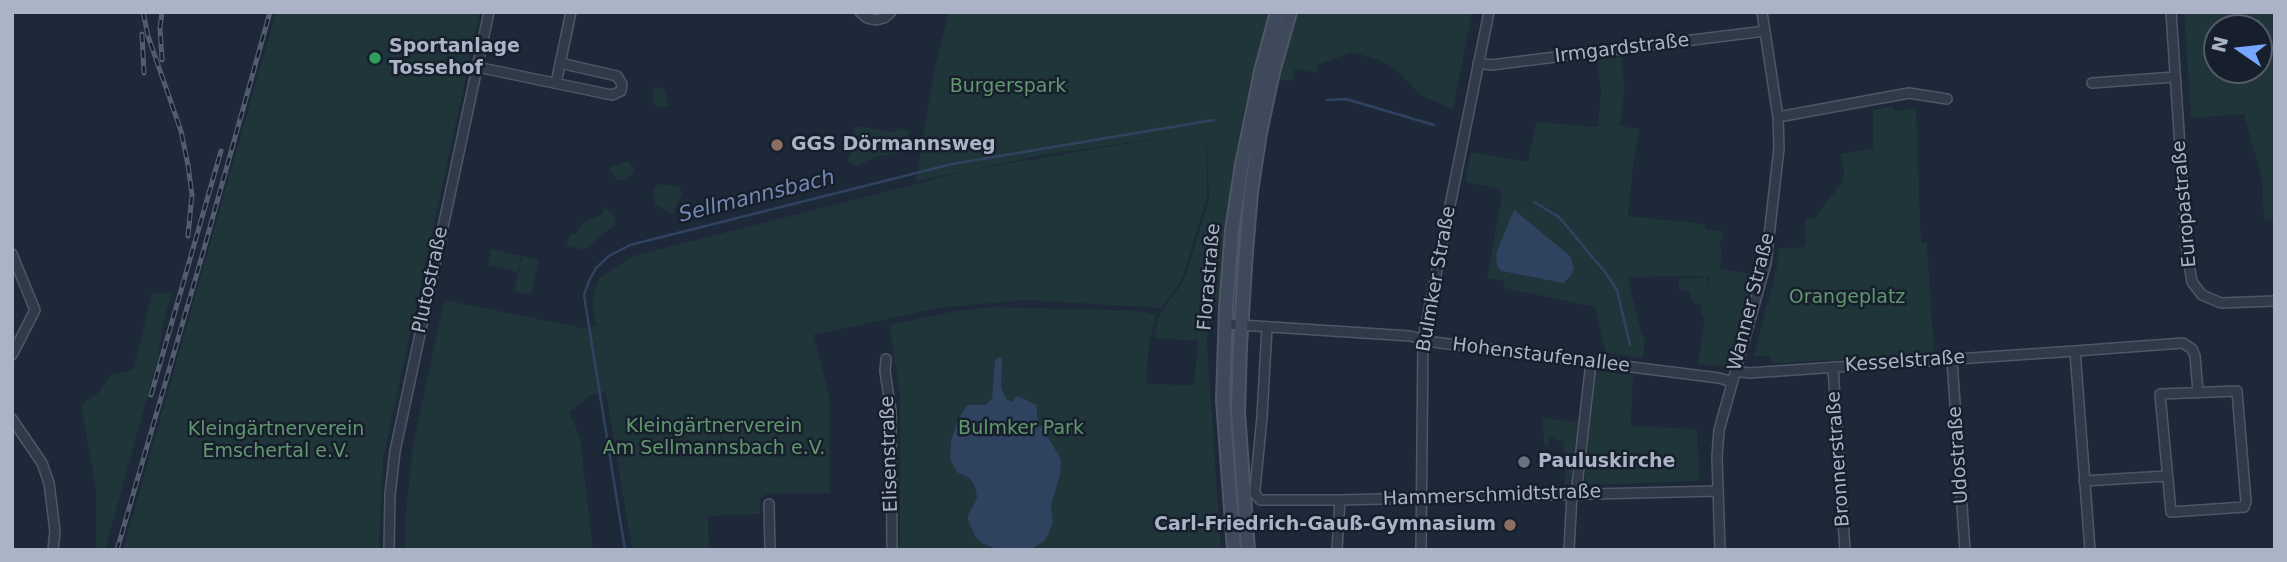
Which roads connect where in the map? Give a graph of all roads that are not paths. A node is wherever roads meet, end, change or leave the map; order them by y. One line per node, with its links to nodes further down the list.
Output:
1 (489, 12): 13 (street, Plutostraße)
2 (571, 12): 11 (street)
3 (860, 12): 4 (street)
4 (891, 12)
5 (1277, 12): 21 (main road, Florastraße)
6 (1290, 12): 22 (main road, Florastraße)
7 (1489, 12): 12 (street, Bulmker Straße)
8 (1762, 12): 10 (street, Wanner Straße)
9 (2171, 12): 14 (street, Europastraße)
10 (1765, 31): 12 (street, Irmgardstraße); 18 (street, Wanner Straße)
11 (560, 63): 15 (street); 15 (street)
12 (1478, 63): 24 (street, Bulmker Straße)
13 (477, 67): 15 (street); 43 (street, Plutostraße)
14 (2175, 76): 16 (street); 20 (street, Europastraße)
15 (556, 83)
16 (2092, 83)
17 (1947, 99): 18 (street)
18 (1778, 117): 31 (street, Wanner Straße)
19 (12, 254): 26 (street)
20 (2275, 301)
21 (1224, 324): 22 (street, Hohenstaufenallee); 46 (main road, Florastraße)
22 (1241, 325): 23 (street, Hohenstaufenallee); 47 (main road, Florastraße)
23 (1266, 327): 24 (street, Hohenstaufenallee); 40 (street, Hammerschmidtstraße)
24 (1423, 339): 29 (street, Hohenstaufenallee); 39 (street, Bulmker Straße)
25 (2075, 351): 28 (street, Kesselstraße); 33 (street, Kesselstraße); 36 (street)
26 (12, 355)
27 (886, 359): 45 (street, Elisenstraße)
28 (1952, 360): 30 (street, Kesselstraße); 53 (street, Udostraße)
29 (1591, 362): 32 (street, Hohenstaufenallee); 38 (street)
30 (1833, 367): 31 (street, Kesselstraße); 52 (street, Bronnerstraße)
31 (1736, 371): 32 (street, Wanner Straße)
32 (1732, 382): 37 (street, Wanner Straße)
33 (2199, 392): 35 (street); 35 (street)
34 (12, 419): 42 (street)
35 (2166, 476): 36 (street)
36 (2084, 481): 54 (street)
37 (1718, 491): 38 (street, Hammerschmidtstraße); 51 (street, Wanner Straße)
38 (1574, 494): 39 (street, Hammerschmidtstraße); 50 (street)
39 (1421, 498): 40 (street, Hammerschmidtstraße); 49 (street, Bulmker Straße)
40 (1340, 500): 48 (street)
41 (769, 504): 44 (street)
42 (54, 550)
43 (389, 550)
44 (770, 550)
45 (892, 550)
46 (1234, 550)
47 (1248, 550)
48 (1337, 550)
49 (1421, 550)
50 (1569, 550)
51 (1720, 550)
52 (1845, 550)
53 (1965, 550)
54 (2090, 550)

